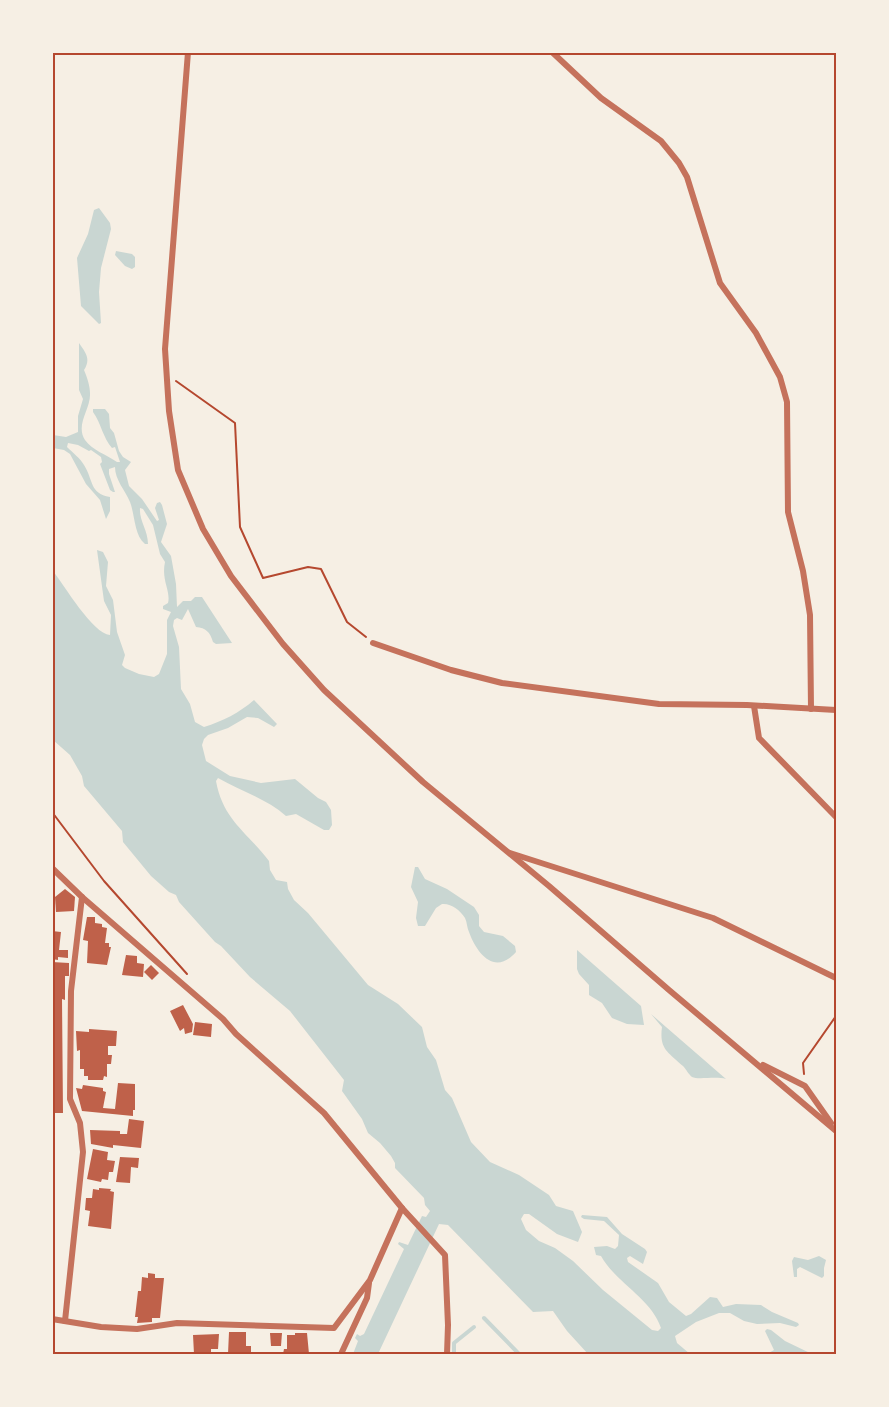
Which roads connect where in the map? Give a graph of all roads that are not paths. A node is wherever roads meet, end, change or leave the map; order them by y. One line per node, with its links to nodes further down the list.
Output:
1 (188, 52): 8 (street)
2 (552, 52): 5 (street)
3 (373, 643): 4 (street)
4 (754, 706): 5 (street); 7 (street)
5 (811, 709): 6 (street)
6 (837, 710)
7 (837, 817)
8 (507, 851): 11 (street); 12 (street)
9 (52, 867): 10 (street)
10 (82, 897): 14 (street); 17 (street)
11 (837, 978)
12 (752, 1059): 13 (street); 13 (street)
13 (836, 1131)
14 (402, 1208): 15 (street); 19 (street)
15 (370, 1280): 17 (street); 18 (street)
16 (52, 1319): 17 (street)
17 (65, 1321)
18 (341, 1354)
19 (447, 1354)

